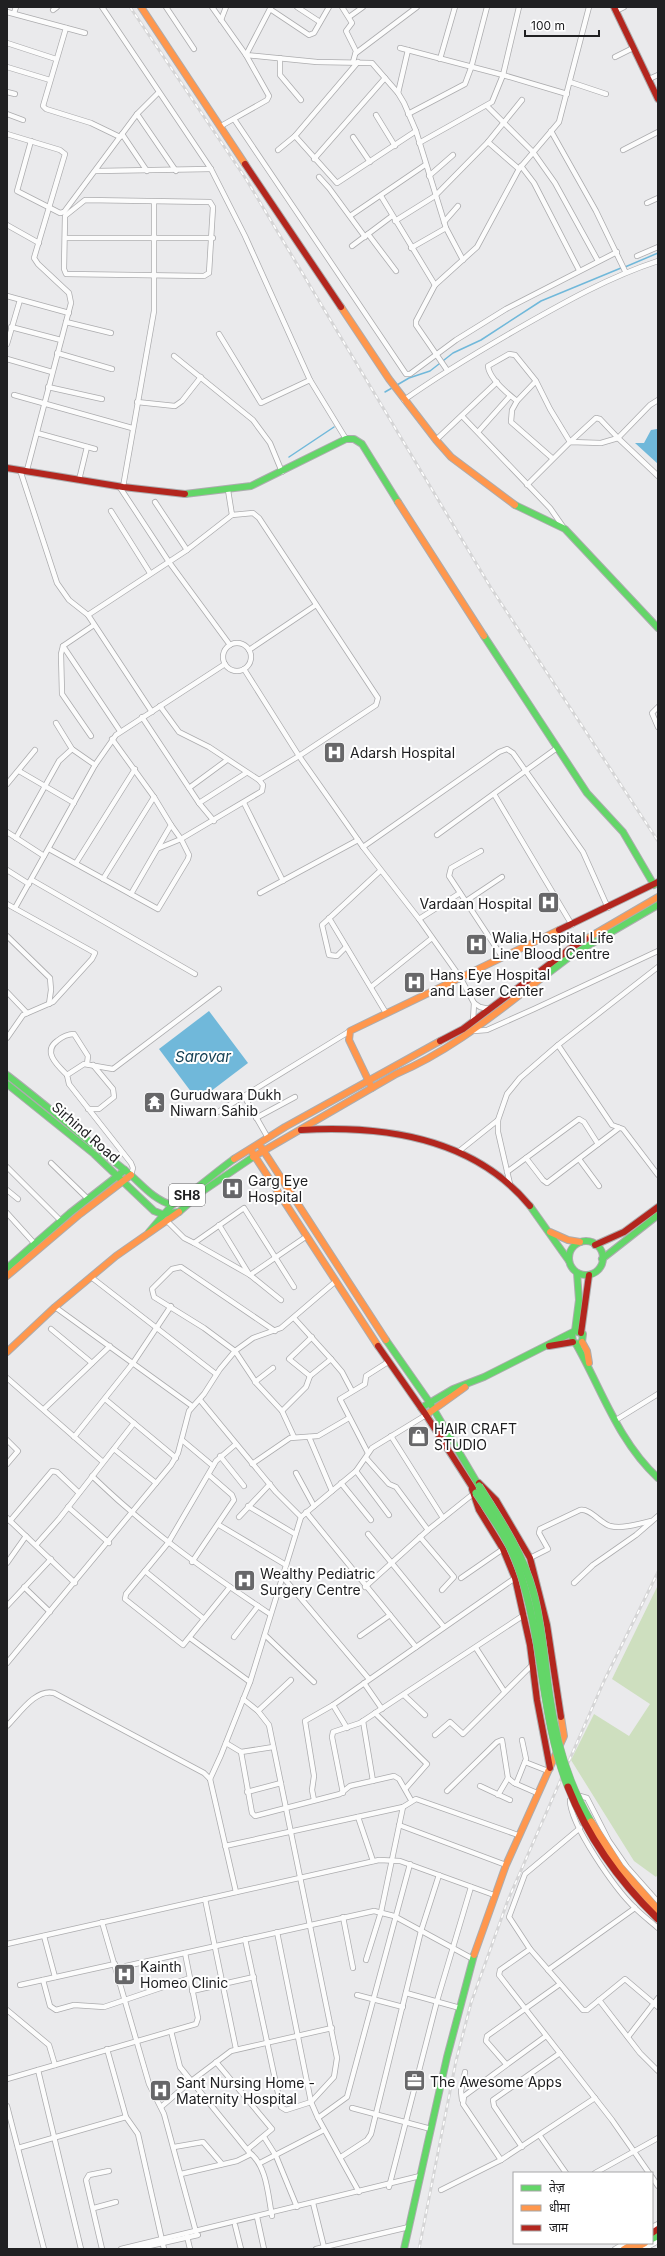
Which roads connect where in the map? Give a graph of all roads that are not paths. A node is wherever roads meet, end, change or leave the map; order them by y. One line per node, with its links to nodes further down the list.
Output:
1 (16, 7): 20 (street)
2 (102, 7): 47 (street)
3 (141, 7): 63 (street)
4 (166, 7): 29 (street)
5 (212, 7): 22 (street)
6 (226, 7): 22 (street)
7 (297, 7): 23 (street)
8 (330, 7): 23 (street)
9 (342, 7): 21 (street)
10 (363, 7): 21 (street)
11 (417, 7): 31 (street)
12 (455, 7): 36 (street)
13 (487, 7): 39 (street)
14 (519, 7): 40 (street)
15 (589, 7): 45 (street)
16 (624, 7): 18 (street)
17 (271, 8): 23 (street); 32 (street)
18 (615, 9): 28 (street)
19 (7, 12): 20 (street)
20 (14, 14): 24 (street)
21 (349, 17): 31 (street)
22 (221, 20): 32 (street)
23 (320, 22)
24 (66, 28): 25 (street); 35 (street)
25 (85, 33)
26 (7, 43): 35 (street)
27 (400, 48): 30 (street)
28 (633, 48): 33 (street); 43 (street)
29 (194, 49)
30 (408, 50): 36 (street); 48 (street)
31 (356, 53): 37 (street)
32 (246, 55): 34 (street); 60 (street)
33 (615, 57)
34 (280, 58): 37 (street); 53 (street)
35 (56, 59): 44 (street)
36 (440, 59): 39 (street)
37 (355, 62): 42 (street); 69 (street)
38 (7, 67): 44 (street)
39 (471, 68): 40 (street); 58 (street)
40 (503, 75): 50 (street); 55 (street)
41 (658, 75): 43 (street)
42 (385, 78): 48 (street); 79 (street)
43 (649, 79): 52 (street)
44 (50, 80): 68 (street)
45 (570, 82): 50 (street); 51 (street)
46 (7, 92): 49 (street)
47 (158, 93): 57 (street); 83 (street)
48 (398, 93): 58 (street)
49 (15, 94)
50 (567, 94): 65 (street)
51 (606, 94)
52 (658, 99)
53 (301, 100)
54 (522, 100): 62 (street)
55 (487, 106): 62 (street); 73 (street)
56 (7, 114): 61 (street)
57 (136, 114): 68 (street); 86 (street)
58 (408, 114): 64 (street)
59 (376, 115): 74 (street)
60 (234, 119): 63 (street); 131 (street)
61 (23, 120)
62 (504, 123): 72 (street); 77 (street)
63 (221, 126): 144 (street)
64 (416, 131): 73 (street); 74 (street)
65 (551, 131): 77 (street); 110 (street)
66 (658, 132): 76 (street)
67 (7, 134): 71 (street)
68 (121, 136): 84 (street); 85 (street)
69 (295, 136): 75 (street); 79 (street)
70 (353, 137): 80 (street)
71 (31, 141): 95 (street); 95 (street)
72 (488, 142): 82 (street); 90 (street)
73 (419, 143): 81 (street)
74 (395, 146): 80 (street)
75 (278, 150)
76 (623, 150)
77 (533, 152): 82 (street); 113 (street)
78 (453, 155): 87 (street)
79 (314, 159): 80 (street)
80 (370, 162)
81 (425, 165): 87 (street); 89 (street)
82 (520, 168): 112 (street); 115 (street)
83 (211, 169): 86 (street); 137 (street)
84 (96, 171): 85 (street); 95 (street)
85 (147, 171): 86 (street)
86 (176, 171)
87 (429, 176): 90 (street)
88 (320, 177): 96 (street)
89 (381, 196): 96 (street); 97 (street)
90 (435, 196): 98 (street); 99 (street)
91 (658, 198): 93 (street)
92 (154, 202): 103 (street); 104 (street); 105 (street)
93 (648, 203)
94 (458, 206): 99 (street)
95 (50, 208): 106 (street)
96 (350, 216): 102 (street)
97 (392, 216): 98 (street); 102 (street)
98 (395, 222): 109 (street)
99 (444, 222): 101 (street)
100 (7, 225): 106 (street)
101 (446, 228): 109 (street); 112 (street)
102 (367, 235): 107 (street); 117 (street)
103 (154, 237): 104 (street); 105 (street); 118 (street)
104 (65, 238): 118 (street)
105 (213, 238): 118 (street)
106 (39, 242): 122 (street)
107 (352, 246)
108 (658, 246): 111 (street)
109 (411, 248): 119 (street)
110 (617, 252): 113 (street); 116 (street)
111 (637, 256)
112 (463, 260): 119 (street)
113 (598, 261): 115 (street)
114 (658, 261): 116 (street)
115 (579, 270): 131 (street)
116 (625, 270): 133 (street)
117 (396, 271)
118 (153, 276): 147 (street)
119 (435, 285): 131 (street)
120 (7, 296): 121 (street)
121 (20, 300): 122 (street); 124 (street)
122 (69, 313): 123 (street)
123 (66, 322): 125 (street); 127 (street)
124 (11, 327): 127 (street); 128 (street)
125 (111, 333)
126 (219, 334): 137 (street)
127 (61, 340): 129 (street)
128 (7, 344)
129 (57, 353): 134 (street); 135 (street)
130 (174, 356): 136 (street)
131 (438, 356): 133 (street)
132 (7, 359): 135 (street)
133 (445, 368): 144 (street)
134 (112, 369)
135 (52, 372): 140 (street)
136 (201, 377): 147 (street); 162 (street)
137 (310, 380): 154 (street)
138 (536, 381): 139 (street); 146 (street); 156 (street)
139 (497, 382): 142 (street); 149 (street)
140 (48, 387): 143 (street); 148 (street)
141 (14, 395): 148 (street)
142 (510, 396): 146 (street); 151 (street)
143 (102, 399)
144 (404, 400): 155 (street)
145 (658, 400): 153 (street)
146 (517, 401): 159 (street)
147 (137, 402): 150 (street)
148 (44, 404): 150 (street); 152 (street)
149 (462, 416): 151 (street); 155 (street)
150 (132, 428): 166 (street)
151 (478, 432): 165 (street)
152 (37, 433): 157 (street); 161 (street)
153 (618, 438): 156 (street); 156 (street); 163 (street)
154 (346, 439): 162 (street); 193 (street)
155 (436, 440): 171 (street)
156 (570, 442): 159 (street)
157 (87, 446): 158 (street); 164 (street)
158 (95, 449)
159 (552, 458): 165 (street)
160 (7, 468): 161 (street)
161 (24, 470): 164 (street); 176 (street)
162 (282, 472): 167 (street)
163 (658, 476)
164 (79, 480): 166 (street)
165 (527, 485): 171 (street)
166 (121, 486): 167 (street); 173 (street)
167 (228, 490): 170 (street)
168 (155, 502): 172 (street)
169 (111, 511): 174 (street)
170 (232, 515): 172 (street); 175 (street)
171 (564, 529): 178 (street)
172 (187, 550): 173 (street)
173 (170, 562): 174 (street); 179 (street)
174 (150, 573): 176 (street)
175 (316, 605): 181 (street); 196 (street)
176 (88, 615): 177 (street)
177 (94, 625): 180 (street); 186 (street)
178 (658, 628)
179 (230, 645): 181 (street); 182 (street)
180 (63, 646): 190 (street); 191 (street)
181 (249, 650): 183 (street)
182 (226, 664): 183 (street); 184 (street)
183 (244, 668): 196 (street)
184 (160, 706): 186 (street); 197 (street)
185 (658, 707): 189 (street)
186 (152, 712): 187 (street)
187 (142, 717): 190 (street); 206 (street)
188 (56, 723): 194 (street)
189 (658, 727)
190 (120, 731): 192 (street)
191 (91, 736)
192 (112, 739): 198 (street); 199 (street)
193 (557, 748): 201 (street); 231 (street)
194 (72, 749): 198 (street); 205 (street)
195 (35, 750): 200 (street)
196 (299, 756): 203 (street); 218 (street)
197 (227, 760): 202 (street); 206 (street)
198 (95, 765): 209 (street)
199 (135, 769): 208 (street); 224 (street)
200 (19, 771): 204 (street); 205 (street)
201 (526, 771): 207 (street); 220 (street); 240 (street)
202 (246, 773): 203 (street); 210 (street)
203 (259, 780): 211 (street)
204 (7, 784)
205 (45, 786): 209 (street); 216 (street)
206 (189, 788): 210 (street)
207 (494, 794): 215 (street); 243 (street)
208 (154, 797): 213 (street); 228 (street)
209 (74, 802): 221 (street)
210 (199, 803): 212 (street)
211 (244, 803): 212 (street); 229 (street)
212 (214, 821): 217 (street)
213 (171, 825): 217 (street); 219 (street)
214 (7, 832): 216 (street)
215 (437, 835)
216 (16, 838): 223 (street)
217 (181, 839): 219 (street); 234 (street)
218 (358, 840): 220 (street); 229 (street)
219 (159, 848): 234 (street)
220 (363, 848): 226 (street)
221 (49, 849): 223 (street); 224 (street)
222 (481, 851): 233 (street)
223 (44, 856): 230 (street)
224 (76, 863): 228 (street)
225 (7, 870): 230 (street)
226 (380, 871): 241 (street); 242 (street)
227 (502, 877): 236 (street)
228 (103, 879): 234 (street)
229 (283, 881): 232 (street)
230 (30, 882): 239 (street); 250 (street)
231 (656, 883): 240 (street)
232 (260, 893)
233 (460, 893): 236 (street); 242 (street)
234 (131, 894)
235 (658, 897): 257 (street)
236 (466, 901): 248 (street)
237 (7, 904): 239 (street)
238 (658, 905): 257 (street)
239 (15, 908): 256 (street)
240 (608, 908): 243 (street)
241 (329, 918): 246 (street); 246 (street)
242 (419, 919): 245 (street)
243 (572, 925): 248 (street)
244 (7, 936): 256 (street)
245 (432, 938): 251 (street); 252 (street)
246 (346, 947): 252 (street)
247 (658, 951): 261 (street)
248 (503, 958): 251 (street)
249 (658, 967): 264 (street)
250 (195, 974)
251 (460, 977): 255 (street); 259 (street)
252 (371, 987): 259 (street)
253 (219, 989): 266 (street)
254 (7, 992): 258 (street)
255 (474, 1003): 257 (street); 260 (street)
256 (48, 1004): 258 (street)
257 (496, 1008): 260 (street); 261 (street)
258 (28, 1013): 263 (street)
259 (386, 1013): 262 (street)
260 (472, 1023): 269 (street)
261 (474, 1031): 271 (street)
262 (350, 1032): 269 (street); 272 (street)
263 (7, 1038)
264 (558, 1045): 277 (street); 278 (street)
265 (88, 1064): 266 (street); 268 (street); 268 (street)
266 (93, 1064): 274 (street)
267 (7, 1075): 291 (street, Sirhind Road / SH8)
268 (67, 1075): 274 (street)
269 (369, 1079): 271 (street); 280 (street)
270 (7, 1084): 294 (street, Sirhind Road / SH8)
271 (372, 1088): 279 (street)
272 (244, 1096): 275 (street); 276 (street)
273 (295, 1097): 276 (street)
274 (88, 1109): 291 (street)
275 (218, 1112)
276 (256, 1118): 280 (street)
277 (498, 1120): 285 (street); 292 (street)
278 (619, 1128): 282 (street); 293 (street)
279 (299, 1130): 284 (street); 285 (street)
280 (268, 1138): 281 (street)
281 (258, 1144): 283 (street); 284 (street)
282 (598, 1144): 287 (street); 288 (street)
283 (249, 1149): 286 (street); 301 (street, SH8)
284 (264, 1150): 286 (street); 356 (street)
285 (458, 1152): 296 (street)
286 (254, 1156): 303 (street, SH8); 312 (street)
287 (526, 1158): 288 (street); 292 (street)
288 (580, 1159): 297 (street)
289 (51, 1164): 300 (street)
290 (7, 1167): 307 (street)
291 (130, 1171): 294 (street); 295 (street); 301 (street, SH8)
292 (507, 1172): 296 (street)
293 (658, 1174)
294 (117, 1176): 295 (street, Sirhind Road / SH8); 300 (street)
295 (123, 1182): 305 (street, SH8); 324 (street)
296 (510, 1184): 310 (street)
297 (599, 1186)
298 (7, 1190): 299 (street)
299 (18, 1199)
300 (88, 1199): 307 (street)
301 (172, 1205): 305 (street)
302 (658, 1207): 316 (street)
303 (179, 1212): 305 (street, SH8); 308 (street)
304 (7, 1213): 314 (street)
305 (162, 1214): 311 (street)
306 (658, 1215): 318 (street)
307 (61, 1221): 314 (street)
308 (167, 1221): 311 (street); 315 (street)
309 (219, 1225): 315 (street); 317 (street); 323 (street)
310 (548, 1231): 313 (street); 319 (street)
311 (149, 1232): 325 (street)
312 (307, 1236): 317 (street); 326 (street)
313 (580, 1242): 316 (street); 319 (street)
314 (34, 1243): 320 (street)
315 (194, 1243): 323 (street)
316 (596, 1245): 318 (street)
317 (275, 1258): 323 (street); 327 (street)
318 (602, 1259): 322 (street)
319 (569, 1262): 321 (street)
320 (7, 1268)
321 (577, 1272): 322 (street); 335 (street)
322 (589, 1274): 335 (street)
323 (250, 1275): 328 (street)
324 (7, 1276)
325 (91, 1277): 330 (street); 332 (street)
326 (336, 1281): 331 (street); 343 (street)
327 (294, 1288)
328 (281, 1300)
329 (171, 1306): 332 (street); 334 (street); 340 (street)
330 (55, 1307): 338 (street); 341 (street)
331 (294, 1318): 334 (street); 336 (street)
332 (156, 1329): 344 (street); 347 (street)
333 (51, 1330): 345 (street)
334 (275, 1331): 340 (street)
335 (576, 1333): 337 (street); 337 (street); 339 (street)
336 (312, 1337): 342 (street); 348 (street)
337 (577, 1343): 339 (street); 362 (street)
338 (110, 1346): 344 (street); 345 (street)
339 (543, 1347): 356 (street)
340 (235, 1351): 347 (street); 350 (street)
341 (7, 1352)
342 (331, 1359): 348 (street); 351 (street)
343 (388, 1362): 351 (street); 357 (street)
344 (133, 1363): 353 (street); 355 (street)
345 (92, 1364): 358 (street)
346 (273, 1368): 350 (street)
347 (216, 1374): 354 (street)
348 (310, 1376): 359 (street)
349 (7, 1378): 358 (street)
350 (255, 1382): 359 (street)
351 (352, 1391): 361 (street)
352 (658, 1394): 362 (street)
353 (105, 1399): 363 (street); 365 (street)
354 (200, 1400): 355 (street); 370 (street)
355 (192, 1406): 369 (street)
356 (432, 1406): 357 (street); 360 (street); 390 (street)
357 (421, 1408): 360 (street)
358 (44, 1409): 365 (street)
359 (282, 1411): 366 (street)
360 (426, 1415): 364 (street); 390 (street)
361 (349, 1418): 367 (street); 372 (street)
362 (616, 1420): 384 (street)
363 (134, 1423): 371 (street); 374 (street)
364 (392, 1436): 372 (street); 402 (street)
365 (74, 1437): 376 (street)
366 (294, 1437): 367 (street); 378 (street)
367 (309, 1437): 391 (street)
368 (7, 1440): 377 (street)
369 (182, 1440): 374 (street); 379 (street)
370 (236, 1444): 373 (street); 378 (street)
371 (114, 1448): 376 (street); 385 (street)
372 (368, 1453): 375 (street)
373 (220, 1456): 379 (street); 389 (street)
374 (176, 1458): 385 (street)
375 (366, 1458): 380 (street); 407 (street)
376 (103, 1462): 383 (street)
377 (7, 1464)
378 (252, 1464): 387 (street)
379 (213, 1466): 382 (street)
380 (356, 1471): 386 (street); 398 (street)
381 (296, 1473): 394 (street)
382 (209, 1475): 406 (street); 413 (street)
383 (92, 1476): 392 (street); 397 (street)
384 (655, 1476): 388 (street)
385 (156, 1483): 397 (street)
386 (341, 1483): 391 (street); 404 (street)
387 (270, 1484): 393 (street); 401 (street)
388 (658, 1484)
389 (244, 1486)
390 (475, 1488): 402 (street); 415 (street); 416 (street); 508 (street, bridge); 512 (street, bridge)
391 (332, 1491): 394 (street)
392 (78, 1493): 395 (street); 403 (street)
393 (248, 1506): 400 (street); 408 (street)
394 (314, 1506): 396 (street)
395 (68, 1508): 412 (street); 414 (street)
396 (306, 1512): 401 (street); 430 (street)
397 (132, 1514): 412 (street); 413 (street)
398 (389, 1515)
399 (658, 1516): 405 (street)
400 (239, 1517)
401 (301, 1517): 408 (street)
402 (443, 1518): 407 (street)
403 (9, 1519): 410 (street)
404 (371, 1520)
405 (651, 1521): 416 (street); 427 (street)
406 (219, 1525): 418 (street); 421 (street)
407 (428, 1530): 411 (street)
408 (295, 1534): 421 (street)
409 (368, 1534): 420 (street)
410 (26, 1536): 414 (street); 419 (street)
411 (420, 1537): 420 (street); 431 (street)
412 (108, 1543): 426 (street)
413 (168, 1543): 418 (street); 422 (street)
414 (36, 1545): 417 (street)
415 (504, 1549): 424 (street); 425 (street)
416 (530, 1558): 470 (street)
417 (51, 1560): 426 (street); 428 (street)
418 (192, 1562): 429 (street)
419 (7, 1563)
420 (391, 1563): 430 (street); 439 (street)
421 (286, 1565): 423 (street)
422 (146, 1571): 438 (street); 443 (street)
423 (282, 1576): 435 (street); 448 (street)
424 (462, 1578)
425 (515, 1578): 437 (street); 439 (street)
426 (75, 1582): 434 (street)
427 (574, 1583)
428 (24, 1587): 432 (street); 434 (street)
429 (230, 1587): 433 (street); 438 (street)
430 (365, 1587): 436 (street)
431 (442, 1590)
432 (7, 1606)
433 (258, 1606): 435 (street); 442 (street)
434 (50, 1612): 446 (street)
435 (270, 1614): 440 (street)
436 (390, 1615): 441 (street); 444 (street)
437 (524, 1615): 445 (street); 447 (street)
438 (204, 1619): 443 (street)
439 (444, 1627): 444 (street)
440 (265, 1635): 450 (street); 451 (street)
441 (360, 1636)
442 (234, 1637)
443 (190, 1638): 450 (street)
444 (416, 1647): 448 (street)
445 (476, 1648): 453 (street); 454 (street)
446 (7, 1663)
447 (533, 1664): 453 (street); 470 (street)
448 (369, 1679): 452 (street)
449 (291, 1680): 458 (street)
450 (250, 1682): 455 (street)
451 (314, 1682)
452 (364, 1683): 456 (street); 457 (street)
453 (504, 1691): 464 (street)
454 (404, 1695): 457 (street); 460 (street)
455 (243, 1700): 458 (street); 466 (street)
456 (333, 1705): 463 (street); 483 (street)
457 (382, 1709): 459 (street)
458 (258, 1711): 467 (street)
459 (376, 1713): 461 (street); 477 (street)
460 (425, 1715)
461 (363, 1721): 463 (street); 473 (street)
462 (7, 1726): 472 (street)
463 (347, 1728): 480 (street)
464 (435, 1735)
465 (522, 1740): 469 (street)
466 (226, 1743): 468 (street); 472 (street)
467 (273, 1747): 468 (street); 474 (street)
468 (241, 1752): 479 (street)
469 (525, 1762): 470 (street); 475 (street)
470 (549, 1769): 481 (street)
471 (508, 1778): 475 (street); 478 (street); 482 (street)
472 (210, 1779): 494 (street)
473 (373, 1782): 477 (street); 480 (street)
474 (281, 1783): 479 (street); 487 (street)
475 (516, 1784): 481 (street)
476 (480, 1786): 482 (street)
477 (406, 1788): 484 (street)
478 (448, 1791)
479 (248, 1792): 487 (street)
480 (343, 1793): 483 (street)
481 (537, 1793): 492 (street)
482 (498, 1795): 485 (street)
483 (314, 1800): 487 (street)
484 (411, 1800): 486 (street); 492 (street)
485 (510, 1800)
486 (403, 1807): 488 (street); 489 (street)
487 (286, 1809): 491 (street)
488 (358, 1817): 491 (street); 497 (street)
489 (399, 1825): 496 (street); 499 (street)
490 (580, 1828): 493 (street); 495 (street); 523 (street)
491 (291, 1831): 494 (street); 501 (street)
492 (518, 1835): 499 (street)
493 (609, 1841): 495 (street); 506 (street)
494 (226, 1846): 503 (street)
495 (594, 1852): 507 (street)
496 (391, 1860): 497 (street); 498 (street); 509 (street)
497 (373, 1861): 501 (street)
498 (410, 1864): 500 (street); 510 (street)
499 (506, 1865): 504 (street)
500 (439, 1874): 502 (street); 516 (street)
501 (300, 1877): 503 (street); 514 (street)
502 (471, 1887): 504 (street); 522 (street)
503 (236, 1892): 505 (street)
504 (494, 1895): 525 (street)
505 (205, 1899): 513 (street); 521 (street)
506 (658, 1902)
507 (635, 1908): 515 (street); 530 (street)
508 (658, 1910)
509 (381, 1912): 510 (street); 511 (street); 526 (street)
510 (394, 1916): 516 (street); 543 (street)
511 (343, 1917): 514 (street); 529 (street)
512 (658, 1919)
513 (102, 1922): 518 (street); 527 (street)
514 (309, 1924): 517 (street); 551 (street)
515 (658, 1928)
516 (421, 1931): 522 (street); 539 (street)
517 (277, 1932): 519 (street); 553 (street)
518 (44, 1936): 520 (street); 531 (street)
519 (245, 1939): 521 (street); 532 (street)
520 (7, 1944)
521 (216, 1946): 524 (street); 535 (street)
522 (452, 1948): 525 (street); 545 (street)
523 (530, 1949): 530 (street); 549 (street)
524 (184, 1953): 528 (street); 533 (street)
525 (473, 1959): 548 (street)
526 (366, 1960)
527 (114, 1964): 531 (street); 542 (street)
528 (126, 1966)
529 (353, 1968)
530 (548, 1970): 536 (street)
531 (55, 1977): 534 (street)
532 (254, 1977): 535 (street); 557 (street)
533 (190, 1978): 538 (street); 542 (street)
534 (43, 1980): 537 (street); 542 (street)
535 (223, 1984): 538 (street); 559 (street)
536 (560, 1984): 544 (street); 549 (street)
537 (20, 1985)
538 (192, 1991): 552 (street)
539 (406, 1993): 545 (street); 547 (street)
540 (357, 1995): 543 (street)
541 (658, 1998): 546 (street)
542 (124, 2000): 556 (street)
543 (373, 2000): 547 (street); 577 (street)
544 (599, 2000): 546 (street); 555 (street)
545 (437, 2001): 548 (street); 578 (street)
546 (656, 2006): 555 (street)
547 (403, 2008): 575 (street)
548 (460, 2008): 579 (street)
549 (526, 2008): 554 (street); 562 (street)
550 (7, 2010): 563 (street)
551 (332, 2028): 553 (street); 571 (street)
552 (171, 2031): 556 (street); 568 (street)
553 (298, 2036): 557 (street); 571 (street)
554 (546, 2036): 560 (street); 562 (street)
555 (628, 2037): 565 (street)
556 (136, 2041): 558 (street); 573 (street)
557 (267, 2043): 559 (street); 571 (street)
558 (107, 2049): 563 (street); 576 (street)
559 (236, 2049): 561 (street)
560 (560, 2053): 569 (street); 586 (street)
561 (216, 2062): 568 (street); 582 (street)
562 (506, 2064): 570 (street)
563 (55, 2065): 564 (street)
564 (38, 2070): 567 (street); 583 (street)
565 (658, 2071)
566 (465, 2072): 570 (street)
567 (7, 2079)
568 (190, 2082): 573 (street); 588 (street)
569 (595, 2098): 581 (street); 589 (street)
570 (462, 2100): 592 (street)
571 (311, 2102): 577 (street)
572 (7, 2106): 587 (street)
573 (161, 2106): 585 (street)
574 (352, 2108): 575 (street)
575 (376, 2114): 578 (street); 591 (street)
576 (126, 2118): 583 (street); 614 (street)
577 (318, 2118): 580 (street)
578 (406, 2122): 579 (street); 601 (street)
579 (431, 2129): 600 (street)
580 (324, 2130): 590 (street); 591 (street)
581 (540, 2136): 586 (street); 596 (street)
582 (264, 2137): 588 (street); 590 (street)
583 (56, 2138): 587 (street); 621 (street)
584 (658, 2138): 589 (street)
585 (174, 2146): 594 (street); 599 (street)
586 (522, 2147): 592 (street)
587 (18, 2148): 620 (street)
588 (249, 2151): 593 (street); 594 (street)
589 (634, 2152): 597 (street); 598 (street)
590 (276, 2156): 593 (street); 606 (street)
591 (341, 2157): 603 (street)
592 (501, 2160): 602 (street)
593 (260, 2163): 608 (street)
594 (222, 2164): 599 (street)
595 (109, 2171): 607 (street)
596 (565, 2172)
597 (597, 2172)
598 (648, 2172)
599 (181, 2174): 612 (street)
600 (419, 2178): 601 (street); 611 (street)
601 (390, 2186): 603 (street); 605 (street)
602 (441, 2190)
603 (359, 2192): 605 (street)
604 (116, 2202): 607 (street)
605 (313, 2205): 606 (street); 608 (street); 618 (street)
606 (297, 2207): 608 (street)
607 (94, 2208): 622 (street)
608 (272, 2215): 609 (street)
609 (257, 2218): 610 (street); 612 (street); 628 (street)
610 (235, 2225): 613 (street); 627 (street)
611 (409, 2227): 618 (street); 630 (street)
612 (196, 2232): 613 (street)
613 (187, 2236): 614 (street); 626 (street)
614 (162, 2241): 623 (street); 624 (street); 625 (street)
615 (630, 2244): 619 (street)
616 (643, 2244): 631 (street)
617 (653, 2244): 632 (street)
618 (324, 2247): 629 (street)
619 (618, 2247)
620 (44, 2249)
621 (81, 2249)
622 (102, 2249)
623 (121, 2249)
624 (136, 2249)
625 (164, 2249)
626 (190, 2249)
627 (241, 2249)
628 (264, 2249)
629 (316, 2249)
630 (404, 2249)
631 (634, 2249)
632 (644, 2249)

